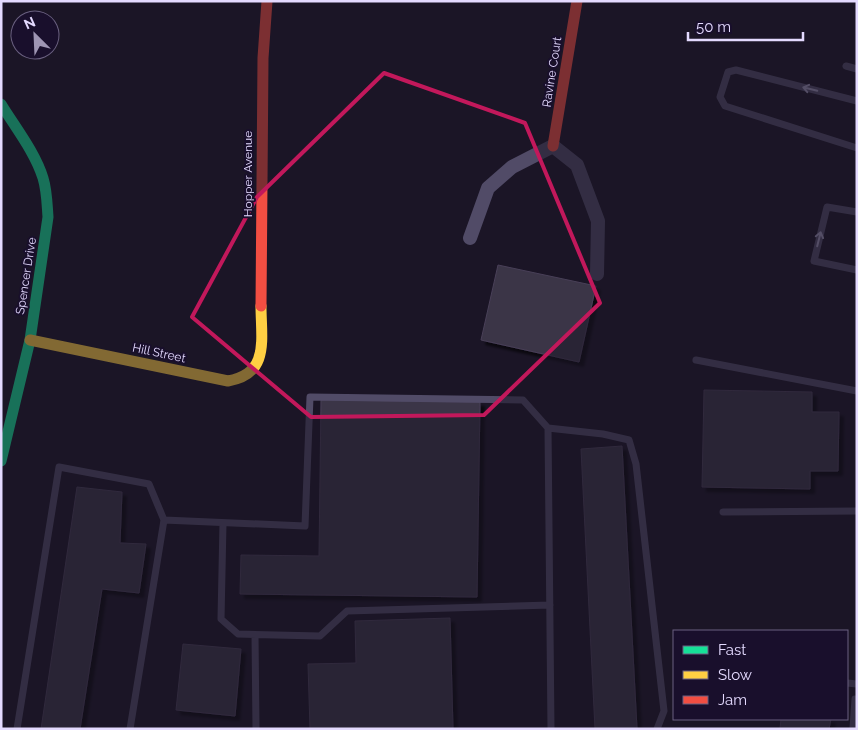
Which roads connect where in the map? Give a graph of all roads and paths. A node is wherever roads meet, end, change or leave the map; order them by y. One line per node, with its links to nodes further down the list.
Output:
1 (266, 1): 14 (street, Hopper Avenue)
2 (577, 1): 7 (street, Ravine Court)
3 (846, 66): 4 (lane)
4 (857, 68)
5 (857, 101): 8 (lane, one-way to 8)
6 (1, 104): 13 (street, Spencer Drive)
7 (554, 146): 10 (street); 12 (street)
8 (857, 148)
9 (857, 212): 11 (lane, one-way to 9)
10 (470, 238)
11 (857, 270)
12 (597, 274)
13 (30, 340): 14 (street, Hill Street); 18 (street, Spencer Drive)
14 (262, 347)
15 (696, 360): 16 (lane)
16 (857, 391)
17 (548, 428): 22 (lane); 23 (lane); 30 (lane)
18 (1, 461)
19 (857, 510): 20 (lane)
20 (723, 512)
21 (164, 520): 22 (lane); 26 (lane); 27 (lane)
22 (223, 522): 24 (lane)
23 (550, 605): 24 (lane); 29 (lane)
24 (255, 635): 28 (lane)
25 (855, 699): 31 (lane)
26 (17, 729)
27 (130, 729)
28 (256, 729)
29 (551, 729)
30 (657, 729)
31 (854, 729)

